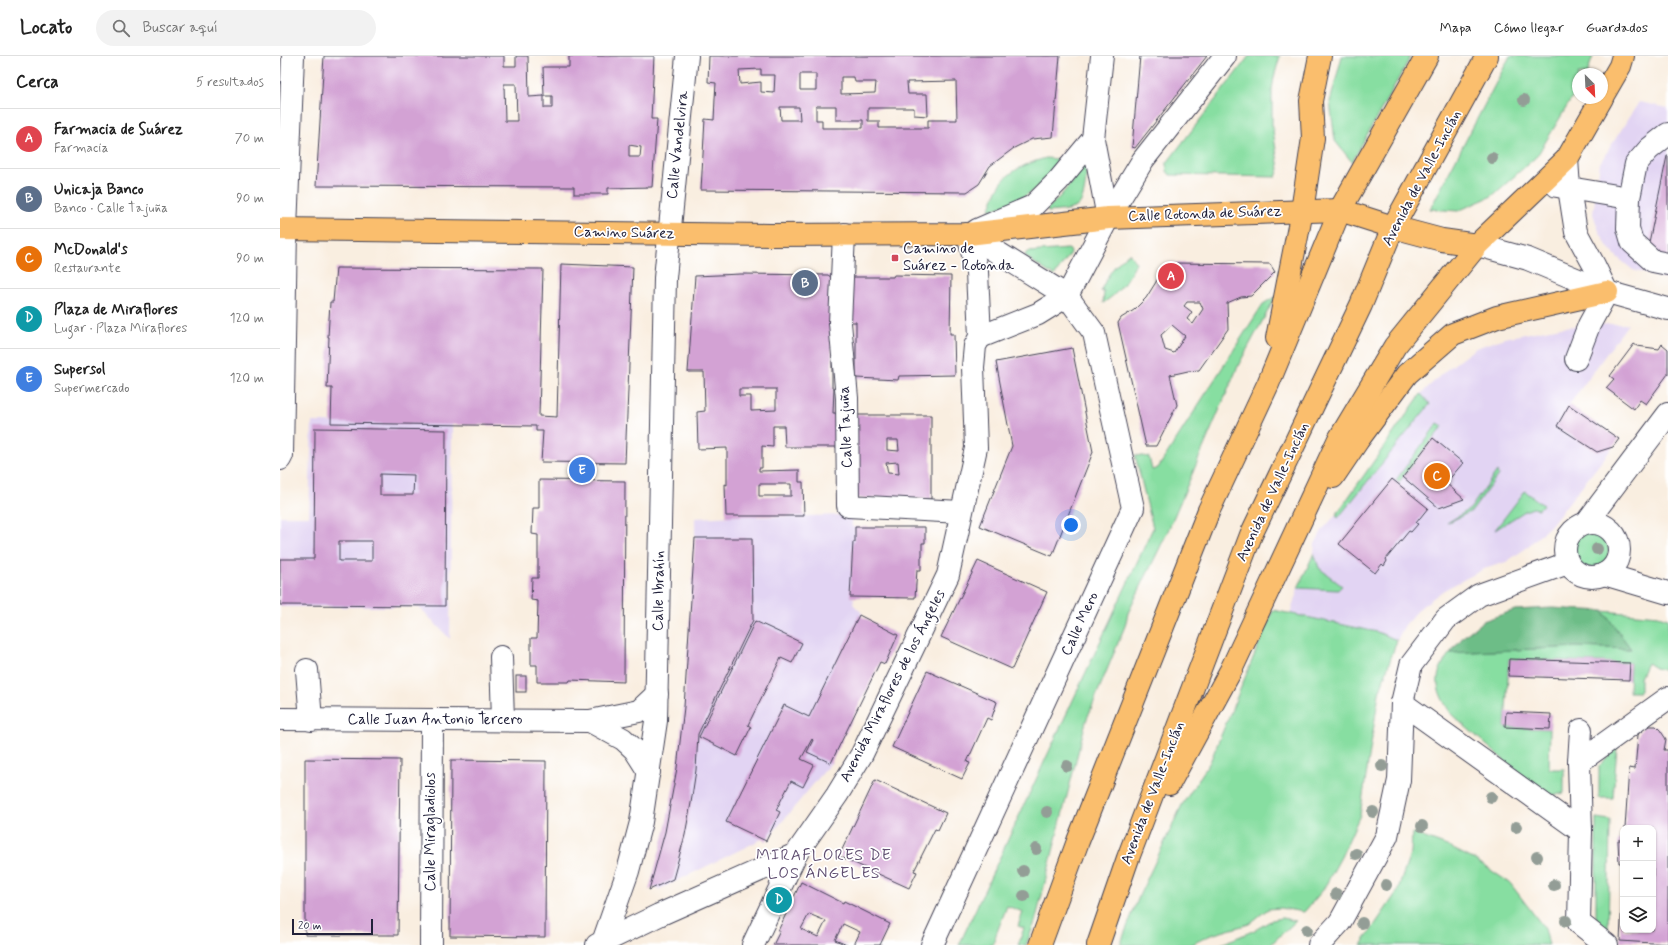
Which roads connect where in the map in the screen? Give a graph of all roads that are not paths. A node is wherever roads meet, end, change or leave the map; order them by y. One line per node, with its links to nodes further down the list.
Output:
1 (293, 56): 21 (street)
2 (687, 56): 22 (street, Calle Vandelvira)
3 (1102, 56): 12 (street)
4 (1225, 56): 19 (street)
5 (1320, 56): 18 (main road)
6 (1427, 56): 17 (main road)
7 (1487, 56): 20 (main road, Avenida de Valle-Inclán)
8 (1623, 56): 9 (main road)
9 (1608, 87)
10 (1599, 104): 13 (main road)
11 (1668, 134): 16 (street)
12 (1093, 139): 19 (street); 24 (street)
13 (1567, 159): 14 (main road); 15 (street)
14 (1541, 184): 15 (street); 25 (main road)
15 (1569, 188): 16 (street); 27 (street)
16 (1629, 198): 26 (street)
17 (1340, 210): 18 (main road, Calle Rotonda de Suárez); 20 (main road, Calle Rotonda de Suárez); 32 (main road)
18 (1302, 211): 19 (main road, Calle Rotonda de Suárez); 32 (main road)
19 (1108, 218): 24 (main road, Calle Rotonda de Suárez); 28 (street, Calle Rotonda de Suárez)
20 (1392, 227): 25 (main road, Calle Rotonda de Suárez); 56 (main road, Avenida de Valle-Inclán)
21 (283, 229): 22 (main road, Camino Suárez); 34 (street)
22 (669, 234): 23 (main road, Camino Suárez); 43 (street, Calle Ibrahín)
23 (844, 234): 24 (main road, Camino Suárez); 35 (street, Calle Tajuña)
24 (968, 234): 28 (street); 30 (street)
25 (1477, 245): 27 (street); 37 (main road)
26 (1668, 264)
27 (1607, 292): 29 (street); 31 (street); 37 (main road)
28 (1067, 296): 30 (street); 60 (street, Calle Mero)
29 (1668, 309)
30 (980, 337): 35 (street, Avenida Miraflores de los Ángeles)
31 (1576, 359)
32 (1268, 384): 61 (main road)
33 (1668, 414): 36 (street)
34 (280, 459)
35 (961, 512): 55 (street, Avenida Miraflores de los Ángeles)
36 (1586, 523): 38 (street); 39 (street)
37 (1289, 543): 56 (main road)
38 (1568, 563): 39 (street); 45 (street)
39 (1604, 574): 40 (street)
40 (1668, 593)
41 (501, 657): 49 (street)
42 (307, 670): 47 (street)
43 (657, 694): 50 (street, Calle Juan Antonio Tercero); 53 (street, Calle Ibrahín)
44 (1668, 698): 52 (street)
45 (1402, 703): 54 (street); 63 (street)
46 (280, 719): 47 (street, Calle Juan Antonio Tercero)
47 (311, 720): 48 (street, Calle Juan Antonio Tercero)
48 (432, 720): 49 (street, Calle Juan Antonio Tercero); 58 (street, Calle Miragladiolos)
49 (502, 720): 50 (street, Calle Juan Antonio Tercero)
50 (590, 721): 53 (street, Calle Juan Antonio Tercero)
51 (1581, 730): 52 (street)
52 (1579, 762): 54 (street)
53 (649, 772): 57 (street, Calle Ibrahín)
54 (1581, 831): 64 (street)
55 (796, 854): 57 (street); 59 (street, Avenida Miraflores de los Ángeles)
56 (1128, 858): 62 (main road, Avenida de Valle-Inclán)
57 (600, 943)
58 (430, 945)
59 (754, 945)
60 (932, 945)
61 (1040, 945)
62 (1098, 945)
63 (1319, 945)
64 (1607, 945)

